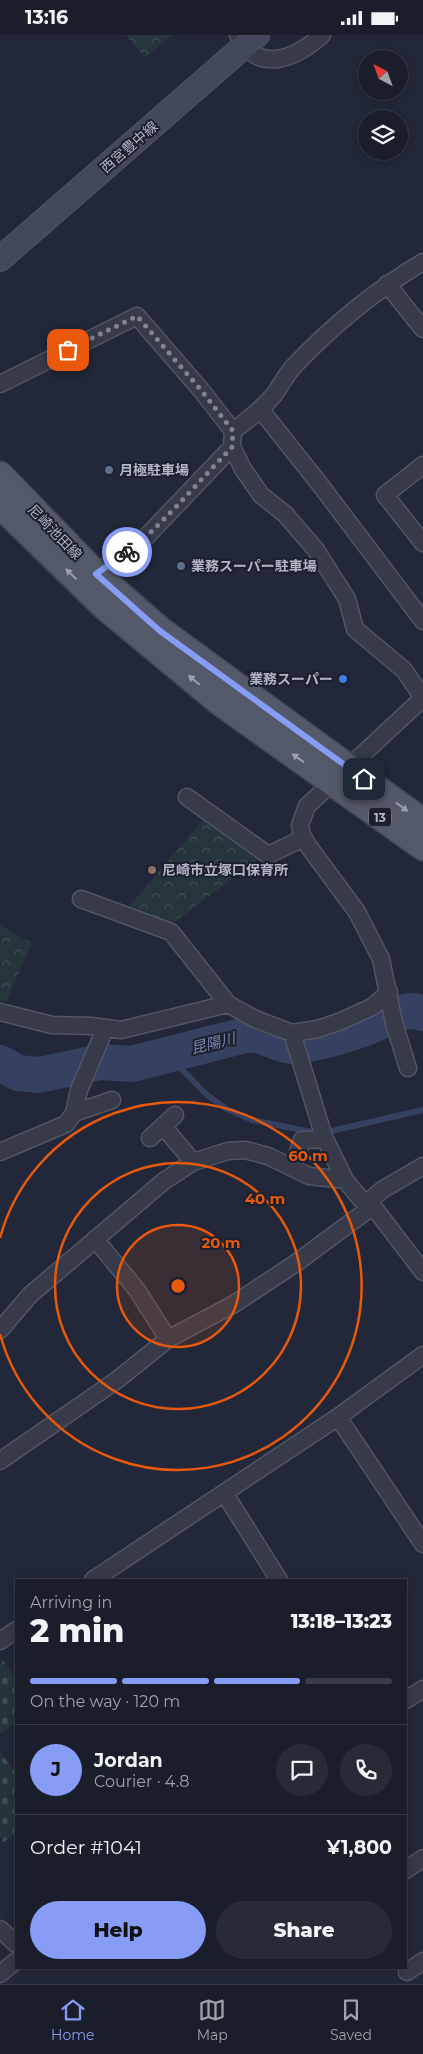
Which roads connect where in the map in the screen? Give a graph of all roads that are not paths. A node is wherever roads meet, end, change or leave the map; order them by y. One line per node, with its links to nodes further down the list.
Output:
1 (322, 35): 2 (street)
2 (246, 39): 3 (main road, 西宮豊中線)
3 (0, 259)
4 (423, 262): 5 (street)
5 (387, 284): 6 (street); 8 (street)
6 (423, 329)
7 (0, 383): 9 (street)
8 (260, 409): 9 (street); 15 (street)
9 (232, 439): 14 (street); 16 (street)
10 (423, 465): 13 (street)
11 (0, 475): 14 (main road, 尼崎池田線 / 13)
12 (0, 505): 17 (main road, 尼崎池田線 / 13, one-way to 12)
13 (423, 543)
14 (96, 574): 17 (main road, 尼崎池田線 / 13)
15 (423, 621)
16 (423, 698): 17 (street)
17 (340, 775): 19 (main road, 尼崎池田線 / 13, one-way to 19); 20 (street); 21 (main road, 尼崎池田線 / 13)
18 (187, 797): 20 (street)
19 (423, 821)
20 (304, 838): 23 (street)
21 (423, 847)
22 (81, 899): 24 (street)
23 (390, 999): 27 (street); 28 (street)
24 (228, 1003): 26 (street); 27 (street)
25 (0, 1012): 26 (street)
26 (105, 1029): 30 (street)
27 (294, 1042): 31 (street)
28 (408, 1068)
29 (112, 1100): 30 (street)
30 (74, 1113): 33 (street)
31 (324, 1135): 36 (street); 37 (street)
32 (150, 1138): 34 (street)
33 (0, 1152)
34 (193, 1162): 36 (street); 39 (street)
35 (423, 1166): 38 (street)
36 (293, 1167): 37 (street)
37 (345, 1180): 38 (street)
38 (367, 1207): 40 (street); 42 (street)
39 (95, 1239): 41 (street); 42 (street)
40 (423, 1272)
41 (0, 1330)
42 (168, 1339): 45 (street)
43 (423, 1355): 44 (street)
44 (338, 1417): 46 (street); 47 (street)
45 (0, 1461)
46 (225, 1495): 48 (street); 49 (street)
47 (423, 1544)
48 (95, 1579)
49 (278, 1579)
50 (15, 1631): 51 (street)
51 (0, 1641)
52 (423, 1689): 53 (street)
53 (407, 1699)
54 (423, 1858): 55 (street)
55 (407, 1869)
56 (0, 1929): 57 (street)
57 (15, 1943)
58 (423, 1961): 61 (street)
59 (15, 1962): 60 (street)
60 (0, 1974)
61 (406, 1974)

